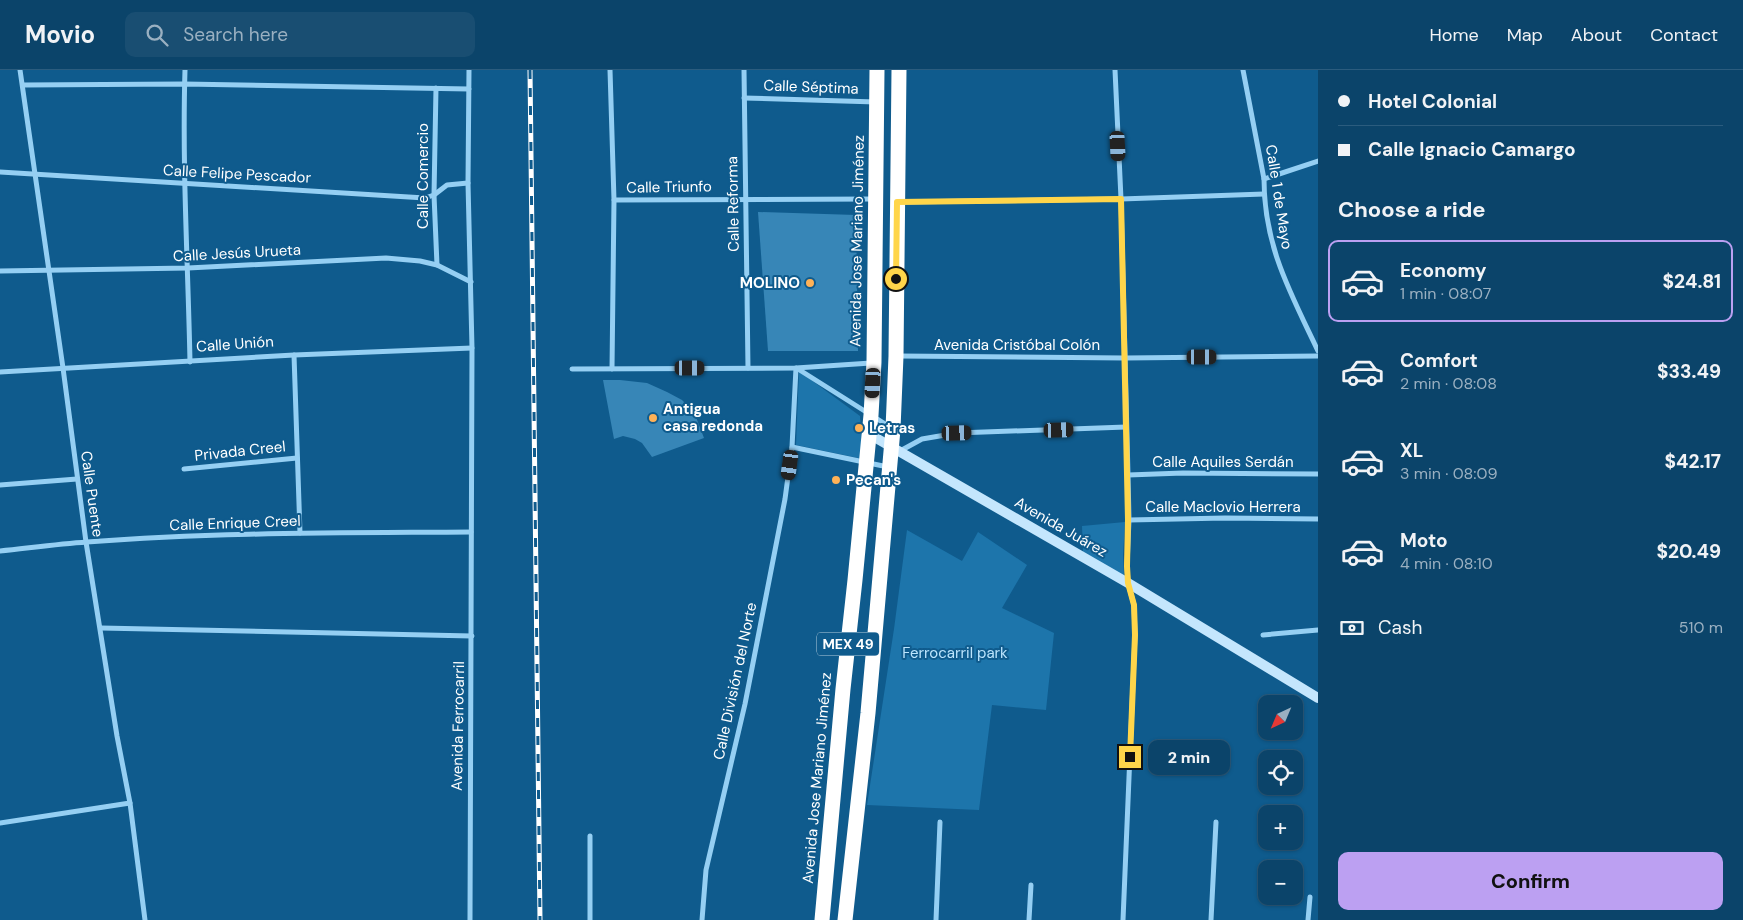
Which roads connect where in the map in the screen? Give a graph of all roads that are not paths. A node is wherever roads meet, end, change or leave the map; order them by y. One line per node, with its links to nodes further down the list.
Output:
1 (20, 70): 11 (street, Calle Puente)
2 (185, 70): 10 (street)
3 (469, 70): 13 (street)
4 (610, 70): 27 (street)
5 (744, 70): 14 (street, Calle Reforma)
6 (877, 70): 15 (highway, Avenida Jose Mariano Jiménez / MEX 49)
7 (899, 70): 28 (highway, MEX 49)
8 (1115, 70): 26 (street)
9 (1243, 70): 19 (street, Calle 1 de Mayo)
10 (184, 84): 11 (street); 12 (street); 20 (street)
11 (22, 85): 18 (street, Calle Puente)
12 (436, 88): 13 (street); 23 (street, Calle Comercio)
13 (469, 89): 21 (street, Avenida Ferrocarril)
14 (744, 98): 15 (street, Calle Séptima); 24 (street, Calle Reforma)
15 (876, 102): 25 (highway, Avenida Jose Mariano Jiménez / MEX 49)
16 (1318, 161): 19 (street)
17 (0, 172): 18 (street, Calle Felipe Pescador)
18 (35, 175): 20 (street, Calle Felipe Pescador); 31 (street, Calle Puente)
19 (1264, 179): 22 (street, Calle 1 de Mayo)
20 (184, 183): 23 (street, Calle Felipe Pescador); 30 (street)
21 (468, 183): 23 (street, Calle Felipe Pescador); 33 (street, Avenida Ferrocarril)
22 (1264, 194): 26 (street); 35 (street, Calle 1 de Mayo)
23 (434, 195): 29 (street, Calle Comercio)
24 (746, 198): 25 (street, Calle Triunfo); 27 (street, Calle Triunfo); 43 (street, Calle Reforma)
25 (874, 199): 41 (highway, Avenida Jose Mariano Jiménez / MEX 49)
26 (1121, 199): 28 (street); 39 (street)
27 (614, 200): 46 (street)
28 (897, 202): 37 (highway, MEX 49)
29 (437, 265): 30 (street, Calle Jesús Urueta); 33 (street, Calle Jesús Urueta)
30 (188, 268): 31 (street, Calle Jesús Urueta); 40 (street)
31 (48, 270): 32 (street, Calle Jesús Urueta); 42 (street, Calle Puente)
32 (0, 271)
33 (471, 282): 34 (street, Avenida Ferrocarril)
34 (472, 348): 36 (street, Calle Unión); 64 (street, Avenida Ferrocarril)
35 (1318, 351)
36 (294, 355): 40 (street, Calle Unión); 54 (street, Privada Creel)
37 (896, 356): 39 (street, Avenida Cristóbal Colón); 50 (highway, MEX 49)
38 (1318, 356): 39 (street, Avenida Cristóbal Colón)
39 (1124, 358): 49 (street)
40 (190, 362): 42 (street, Calle Unión)
41 (874, 362): 44 (street); 48 (highway, Avenida Jose Mariano Jiménez / MEX 49)
42 (63, 368): 47 (street, Calle Unión); 60 (street, Calle Puente)
43 (748, 368): 44 (street); 46 (street)
44 (797, 368): 48 (street); 52 (street)
45 (572, 369): 46 (street)
46 (612, 369)
47 (0, 372)
48 (871, 414): 50 (street); 51 (highway, Avenida Jose Mariano Jiménez / MEX 49)
49 (1126, 427): 53 (street); 59 (street)
50 (893, 429): 53 (highway, MEX 49)
51 (869, 434): 53 (main road); 55 (highway, Avenida Jose Mariano Jiménez / MEX 49)
52 (792, 448): 55 (street); 84 (street, Calle División del Norte)
53 (895, 448): 56 (highway, MEX 49); 68 (main road, Avenida Juárez)
54 (297, 458): 57 (street, Privada Creel); 65 (street, Privada Creel)
55 (867, 464): 56 (street); 85 (highway, Avenida Jose Mariano Jiménez / MEX 49)
56 (889, 467): 86 (highway, MEX 49)
57 (184, 469)
58 (1318, 474): 59 (street, Calle Aquiles Serdán)
59 (1128, 475): 63 (street)
60 (77, 479): 61 (street); 66 (street, Calle Puente)
61 (0, 485)
62 (1318, 519): 63 (street, Calle Maclovio Herrera)
63 (1128, 520): 68 (street)
64 (471, 532): 65 (street, Calle Enrique Creel); 72 (street, Avenida Ferrocarril)
65 (300, 533): 66 (street, Calle Enrique Creel)
66 (86, 542): 67 (street, Calle Enrique Creel); 69 (street, Calle Puente)
67 (0, 551)
68 (1128, 583): 73 (main road, Avenida Juárez); 89 (street)
69 (101, 628): 72 (street); 74 (street, Calle Puente)
70 (1318, 630): 71 (street)
71 (1263, 635)
72 (472, 636): 82 (street, Avenida Ferrocarril)
73 (1318, 698)
74 (130, 803): 77 (street); 81 (street, Calle Puente)
75 (940, 822): 87 (street)
76 (1216, 822): 90 (street)
77 (0, 823)
78 (590, 836): 83 (street)
79 (1031, 885): 88 (street)
80 (1310, 896): 91 (street)
81 (145, 920)
82 (470, 920)
83 (590, 920)
84 (702, 920)
85 (822, 920)
86 (845, 920)
87 (936, 920)
88 (1030, 920)
89 (1123, 920)
90 (1210, 920)
91 (1308, 920)

